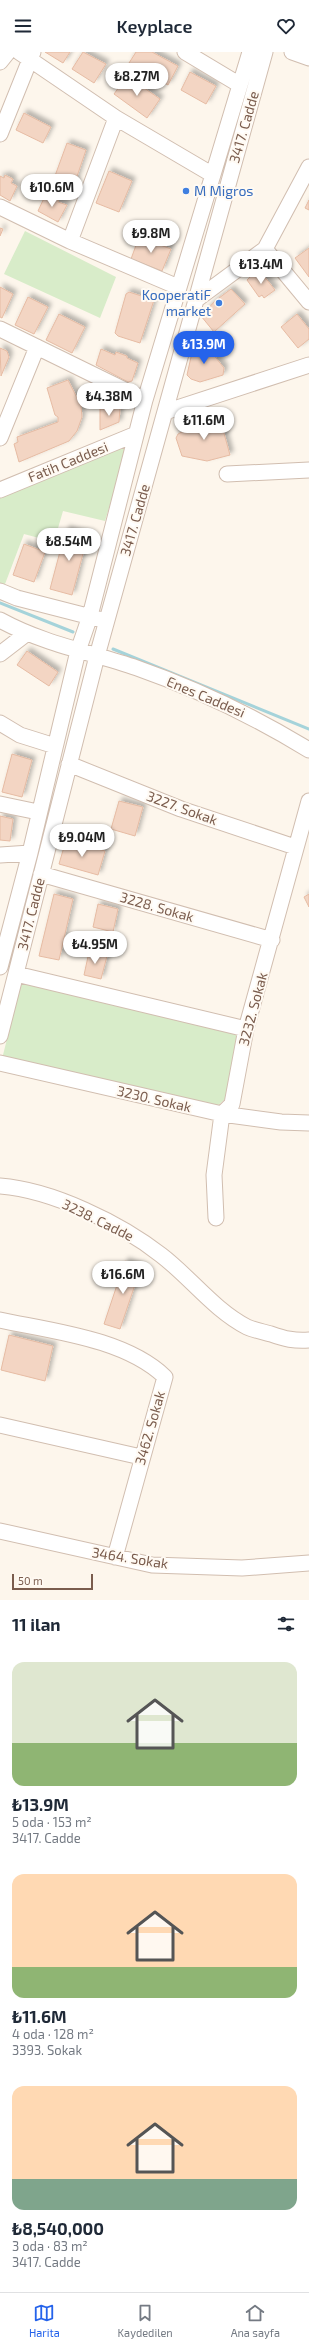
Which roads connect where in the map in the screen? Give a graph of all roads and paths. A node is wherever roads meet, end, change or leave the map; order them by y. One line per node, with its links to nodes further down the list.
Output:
1 (8, 52): 8 (street)
2 (184, 52): 9 (street)
3 (250, 52): 9 (street, 3417. Cadde)
4 (265, 52): 18 (street, 3417. Cadde)
5 (292, 52): 7 (street)
6 (28, 55): 10 (street); 11 (street)
7 (309, 58)
8 (0, 62)
9 (240, 85): 13 (street, 3417. Cadde)
10 (116, 118): 13 (street); 15 (street)
11 (0, 134)
12 (309, 167): 16 (street)
13 (213, 175): 17 (street, 3417. Cadde)
14 (0, 207): 15 (street)
15 (70, 241): 17 (street)
16 (265, 249): 18 (street); 19 (street)
17 (178, 287): 23 (street, 3417. Cadde)
18 (196, 300): 24 (street, 3417. Cadde)
19 (309, 301)
20 (0, 329): 21 (street)
21 (36, 347): 23 (street); 26 (street)
22 (309, 365): 24 (street)
23 (144, 400): 25 (street, 3417. Cadde)
24 (165, 412): 33 (street, 3417. Cadde)
25 (136, 434): 29 (street, Fatih Caddesi); 31 (street, 3417. Cadde)
26 (0, 438)
27 (309, 470): 28 (street)
28 (227, 474)
29 (0, 490)
30 (0, 591): 31 (street)
31 (90, 616): 33 (street); 35 (street, 3417. Cadde)
32 (0, 620): 34 (street)
33 (107, 620): 37 (street, 3417. Cadde)
34 (26, 634): 35 (street); 36 (street)
35 (78, 651): 37 (street, Enes Caddesi); 39 (street, 3417. Cadde)
36 (0, 654)
37 (97, 656): 40 (street, Enes Caddesi); 41 (street, 3417. Cadde)
38 (0, 723): 39 (street)
39 (55, 746): 44 (street, 3417. Cadde)
40 (309, 750)
41 (69, 764): 45 (street, 3227. Sokak); 48 (street, 3417. Cadde)
42 (309, 801): 45 (street, 3232. Sokak)
43 (0, 804): 44 (street)
44 (38, 812): 46 (street, 3417. Cadde)
45 (295, 848): 49 (street, 3232. Sokak)
46 (30, 852): 47 (street); 50 (street, 3417. Cadde)
47 (0, 855)
48 (41, 874): 49 (street, 3228. Sokak); 52 (street, 3417. Cadde)
49 (272, 940): 53 (street, 3232. Sokak)
50 (3, 947): 51 (street, 3417. Cadde)
51 (0, 967)
52 (16, 974): 53 (street); 54 (street, 3417. Cadde)
53 (246, 1029): 56 (street, 3232. Sokak)
54 (0, 1036)
55 (0, 1064): 56 (street, 3230. Sokak)
56 (222, 1114): 57 (street, 3230. Sokak); 59 (street, 3232. Sokak)
57 (309, 1123)
58 (0, 1186): 61 (street, 3238. Cadde)
59 (216, 1218)
60 (0, 1320): 63 (street, 3462. Sokak)
61 (309, 1340)
62 (0, 1425): 63 (street)
63 (141, 1457): 65 (street, 3462. Sokak)
64 (0, 1532): 65 (street, 3464. Sokak)
65 (115, 1557): 66 (street, 3464. Sokak)
66 (309, 1563)

